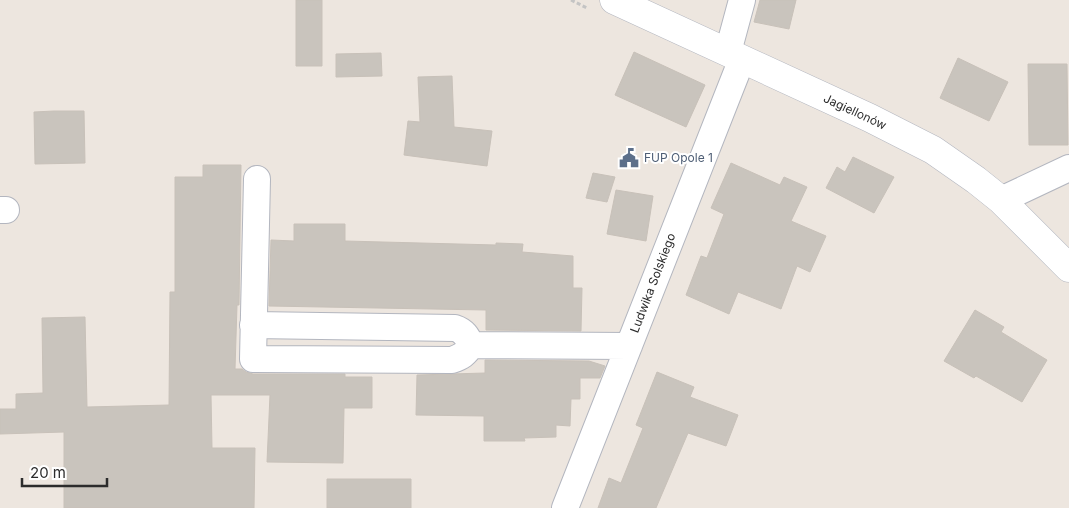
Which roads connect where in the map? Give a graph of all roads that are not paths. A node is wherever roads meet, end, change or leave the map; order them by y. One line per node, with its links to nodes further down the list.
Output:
1 (742, 0): 3 (street, Ludwika Solskiego)
2 (603, 6): 3 (street, Jagiellonów)
3 (735, 55): 6 (street, Jagiellonów); 10 (street, Ludwika Solskiego)
4 (1069, 168): 6 (street)
5 (257, 179): 8 (street)
6 (1001, 200): 7 (street, Jagiellonów)
7 (1069, 268)
8 (254, 325): 9 (street); 9 (street)
9 (471, 345): 10 (street)
10 (629, 346): 11 (street, Ludwika Solskiego)
11 (565, 508)

